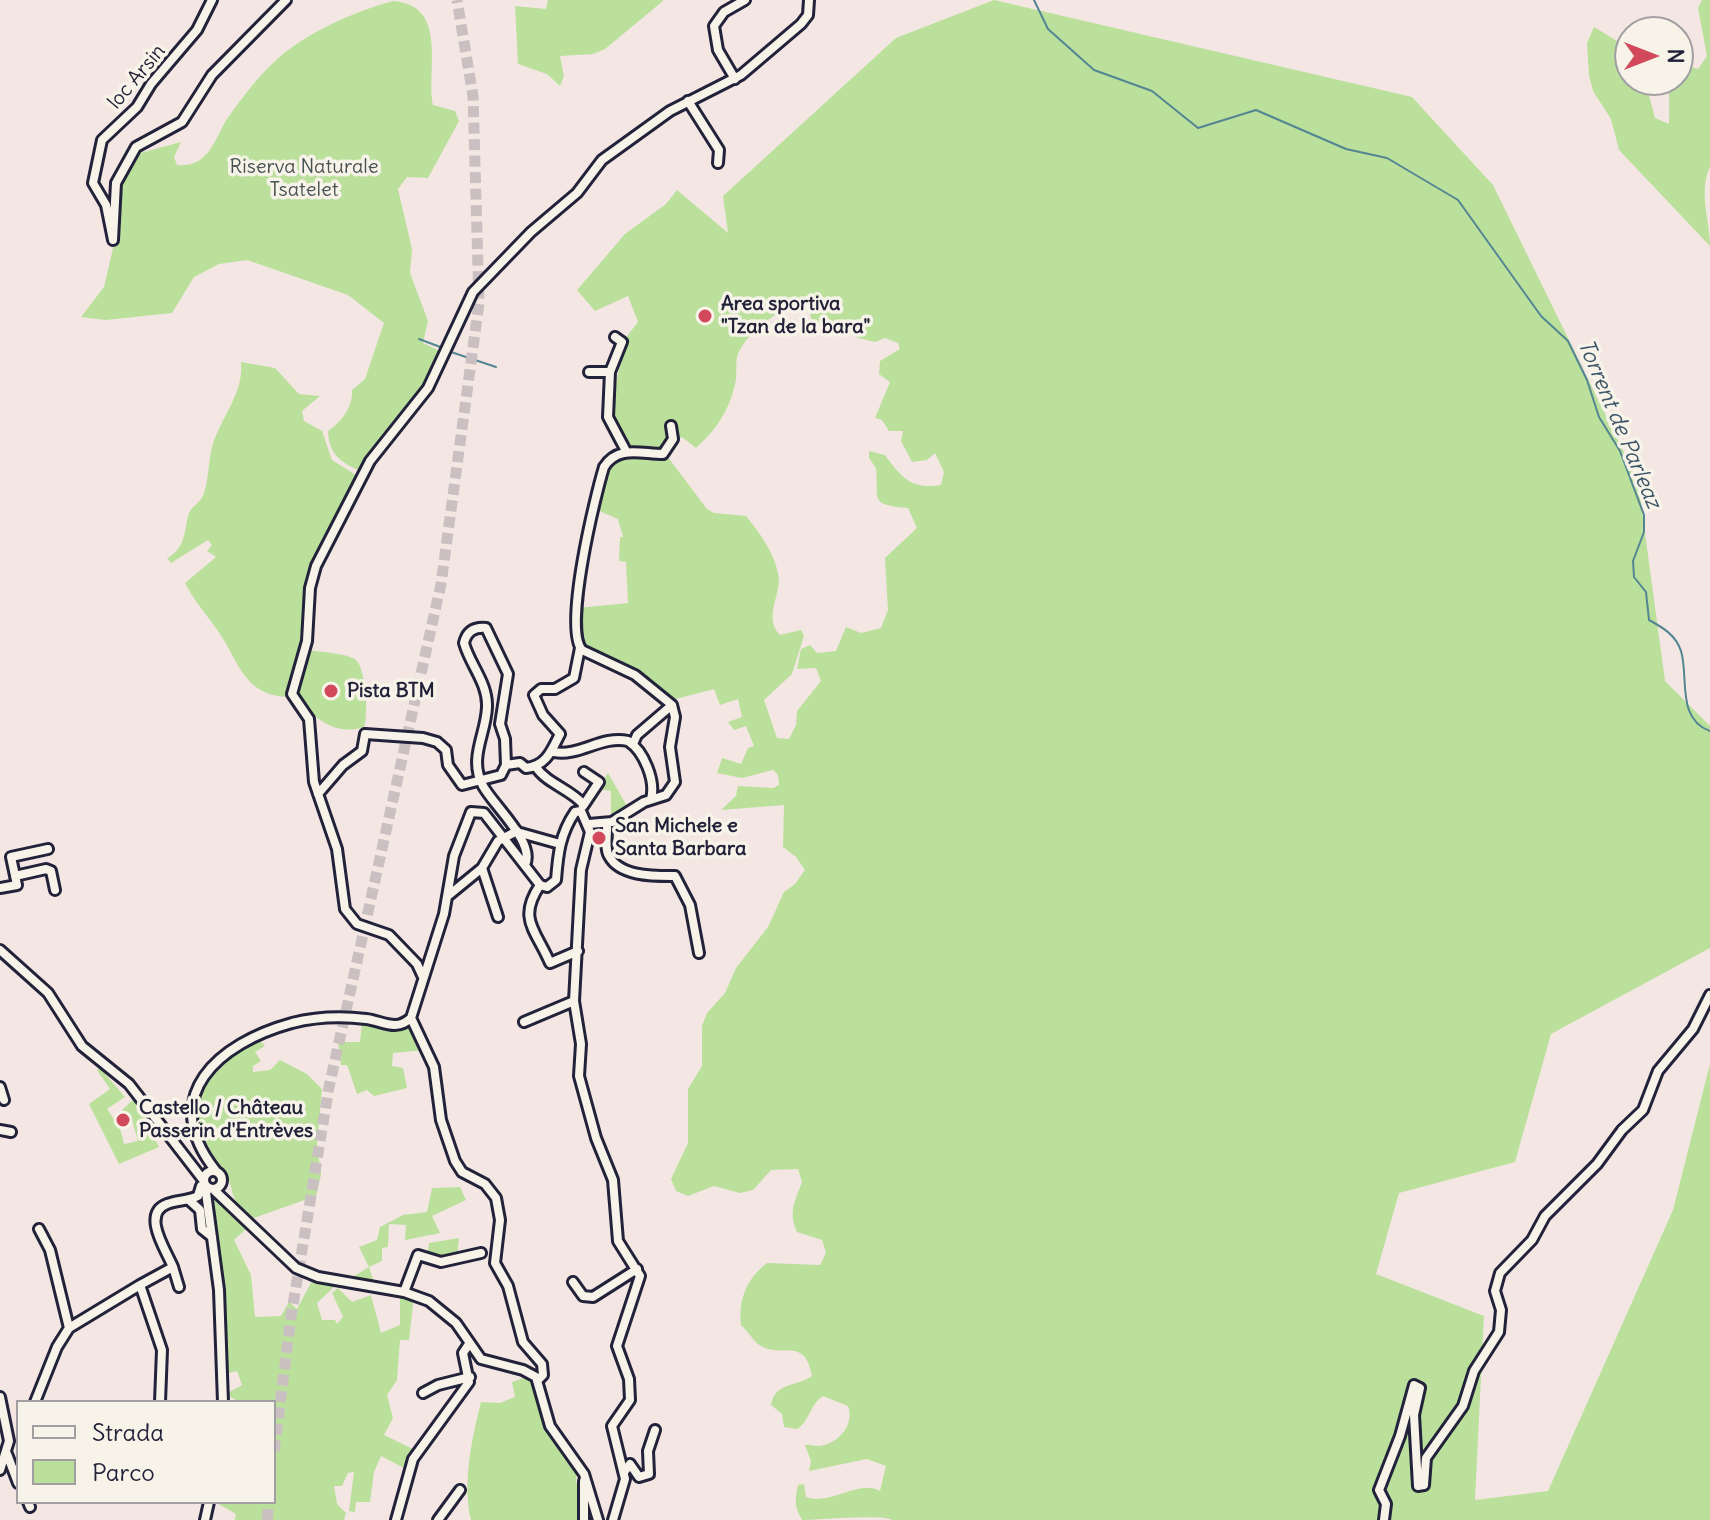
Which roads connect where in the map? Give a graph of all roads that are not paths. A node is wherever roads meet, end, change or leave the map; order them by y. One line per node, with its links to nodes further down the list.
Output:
1 (212, 0): 2 (street, loc Arsin)
2 (286, 0)
3 (745, 0): 5 (street)
4 (809, 0): 5 (street)
5 (733, 80): 6 (street)
6 (688, 101): 7 (street); 21 (street)
7 (718, 163)
8 (615, 337): 10 (street)
9 (589, 372): 10 (street)
10 (610, 372): 12 (street)
11 (671, 426): 12 (street)
12 (626, 451): 13 (street)
13 (580, 648): 14 (street); 16 (street)
14 (672, 705): 15 (street); 22 (street)
15 (633, 744): 16 (street); 22 (street)
16 (554, 752): 18 (street)
17 (506, 765): 18 (street); 20 (street); 20 (street)
18 (536, 767): 23 (street)
19 (584, 772): 23 (street)
20 (481, 783): 21 (street); 26 (street)
21 (318, 794): 41 (street)
22 (651, 799): 24 (street)
23 (582, 807): 25 (street); 28 (street)
24 (607, 823): 25 (street); 40 (street)
25 (589, 824): 39 (street)
26 (517, 831): 27 (street); 28 (street); 30 (street)
27 (504, 838): 30 (street); 31 (street); 36 (street)
28 (560, 844): 33 (street)
29 (48, 849): 32 (street)
30 (525, 865): 33 (street)
31 (482, 868): 36 (street); 37 (street)
32 (15, 876): 34 (street); 35 (street)
33 (540, 885): 39 (street)
34 (0, 888)
35 (55, 890)
36 (448, 896): 41 (street)
37 (498, 917)
38 (0, 950): 50 (street)
39 (578, 951): 43 (street)
40 (699, 953)
41 (423, 977): 44 (street)
42 (1710, 995): 87 (street)
43 (574, 1001): 45 (street); 57 (street)
44 (411, 1018): 50 (street); 65 (street)
45 (524, 1022)
46 (0, 1087): 47 (street)
47 (4, 1100)
48 (0, 1130): 49 (street)
49 (11, 1132)
50 (208, 1180): 51 (street); 52 (street); 52 (street); 54 (street)
51 (189, 1200): 54 (street); 56 (street)
52 (227, 1200): 61 (street)
53 (39, 1229): 62 (street)
54 (212, 1237): 70 (street)
55 (481, 1253): 61 (street)
56 (173, 1267): 59 (street); 60 (street)
57 (637, 1269): 58 (street); 76 (street)
58 (573, 1282)
59 (140, 1285): 62 (street); 69 (street)
60 (179, 1287)
61 (404, 1292): 63 (street)
62 (69, 1328): 68 (street)
63 (469, 1344): 64 (street); 65 (street)
64 (470, 1377): 66 (street); 82 (street)
65 (538, 1380): 77 (street)
66 (423, 1393)
67 (0, 1397): 73 (street)
68 (36, 1400)
69 (160, 1400)
70 (223, 1400)
71 (0, 1422): 74 (street)
72 (655, 1430): 76 (street)
73 (14, 1440): 74 (street)
74 (7, 1454): 75 (street); 78 (street)
75 (0, 1470)
76 (625, 1471): 86 (street)
77 (584, 1474): 84 (street); 85 (street)
78 (16, 1478)
79 (460, 1490): 83 (street)
80 (207, 1511): 81 (street)
81 (214, 1520)
82 (396, 1520)
83 (438, 1520)
84 (584, 1520)
85 (598, 1520)
86 (613, 1520)
87 (1384, 1520)

